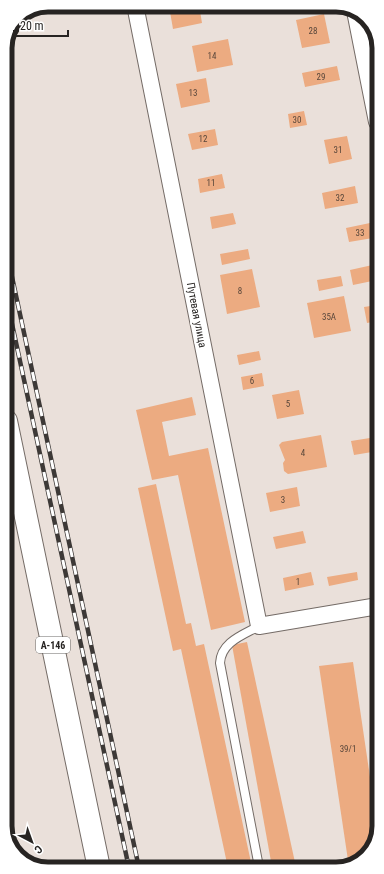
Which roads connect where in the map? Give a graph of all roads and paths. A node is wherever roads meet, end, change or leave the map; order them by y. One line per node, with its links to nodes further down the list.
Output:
1 (137, 12): 6 (street, Путевая улица)
2 (356, 18): 3 (street)
3 (372, 97)
4 (12, 450): 7 (main road, А-146)
5 (372, 608): 6 (street)
6 (259, 626): 8 (lane)
7 (98, 862)
8 (258, 862)

